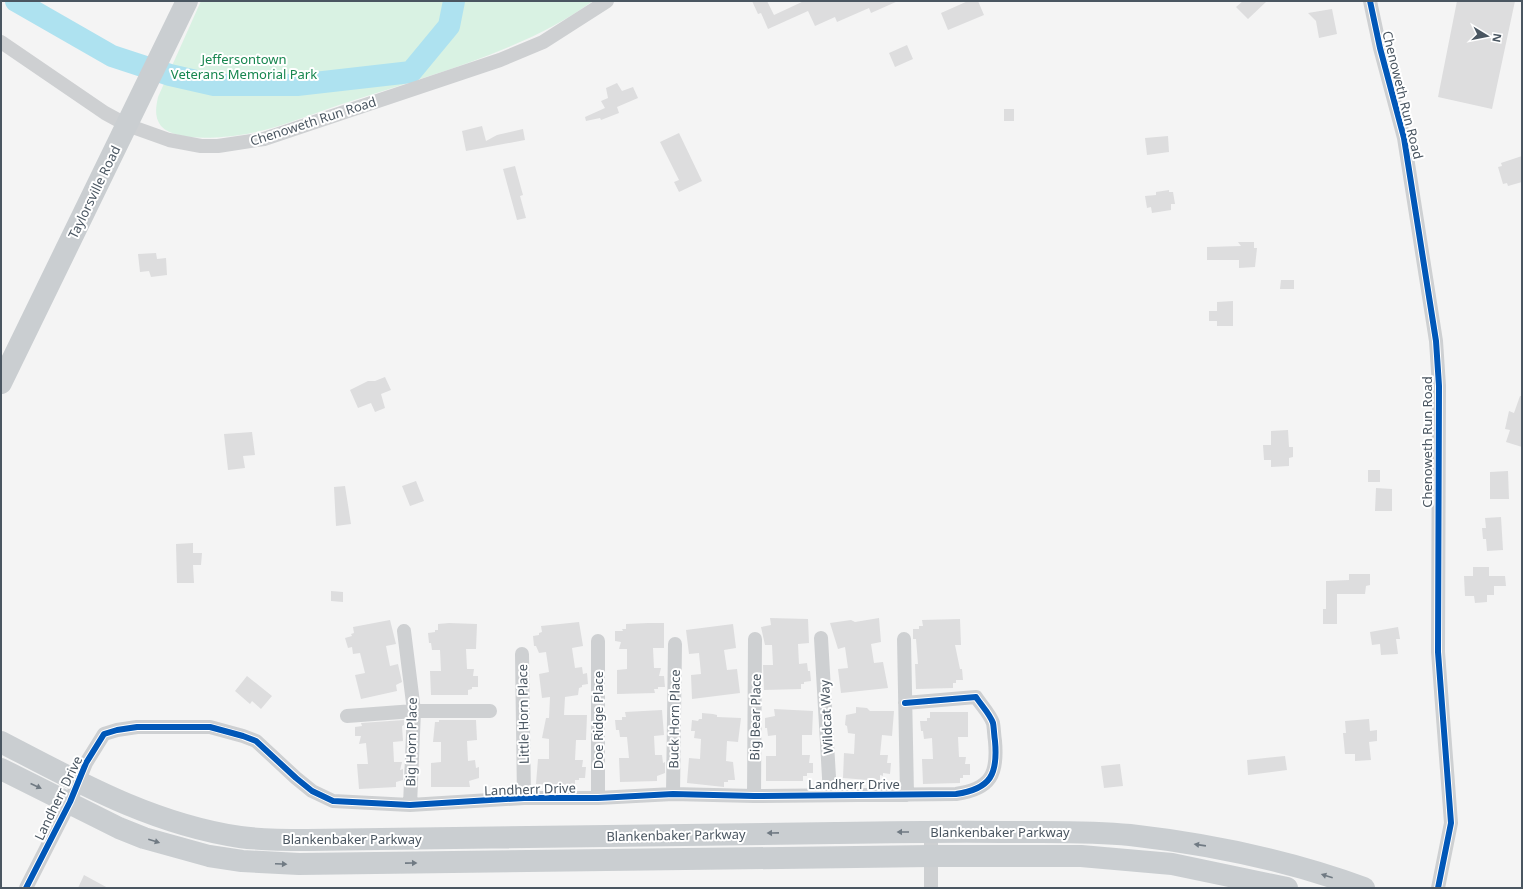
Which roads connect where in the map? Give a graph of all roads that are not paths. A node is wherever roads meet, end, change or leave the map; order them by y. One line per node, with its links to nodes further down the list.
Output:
1 (187, 1): 5 (main road, Taylorsville Road)
2 (607, 1): 5 (street, Chenoweth Run Road)
3 (1370, 1): 35 (street, Chenoweth Run Road)
4 (1, 42): 5 (street, Chenoweth Run Road)
5 (127, 124): 6 (main road, Taylorsville Road)
6 (1, 382)
7 (404, 631): 15 (street, Big Horn Place)
8 (822, 638): 22 (street, Wildcat Way)
9 (755, 639): 24 (street, Big Bear Place)
10 (904, 639): 14 (street)
11 (598, 641): 26 (street, Doe Ridge Place)
12 (675, 644): 21 (street, Buck Horn Place)
13 (522, 654): 25 (street, Little Horn Place)
14 (905, 703): 23 (street); 23 (street, Landherr Drive)
15 (414, 711): 16 (street); 17 (street); 28 (street, Big Horn Place)
16 (490, 711)
17 (348, 716)
18 (1, 742): 20 (main road, Blankenbaker Parkway)
19 (1, 769): 27 (main road, Blankenbaker Parkway, one-way to 27)
20 (78, 780): 27 (street, Landherr Drive); 28 (street, Landherr Drive); 29 (main road, Blankenbaker Parkway, one-way to 20)
21 (673, 794): 24 (street, Landherr Drive); 26 (street, Landherr Drive)
22 (830, 795): 23 (street, Landherr Drive); 24 (street, Landherr Drive)
23 (907, 795)
24 (754, 796)
25 (524, 798): 26 (street, Landherr Drive); 28 (street, Landherr Drive)
26 (598, 798)
27 (70, 802): 30 (main road, Blankenbaker Parkway, one-way to 30); 31 (street, Landherr Drive)
28 (410, 805)
29 (931, 832): 30 (street); 34 (main road, Blankenbaker Parkway, one-way to 29)
30 (931, 856): 32 (street); 33 (main road, Blankenbaker Parkway)
31 (26, 888)
32 (931, 888)
33 (1288, 888)
34 (1364, 888)
35 (1438, 888)

